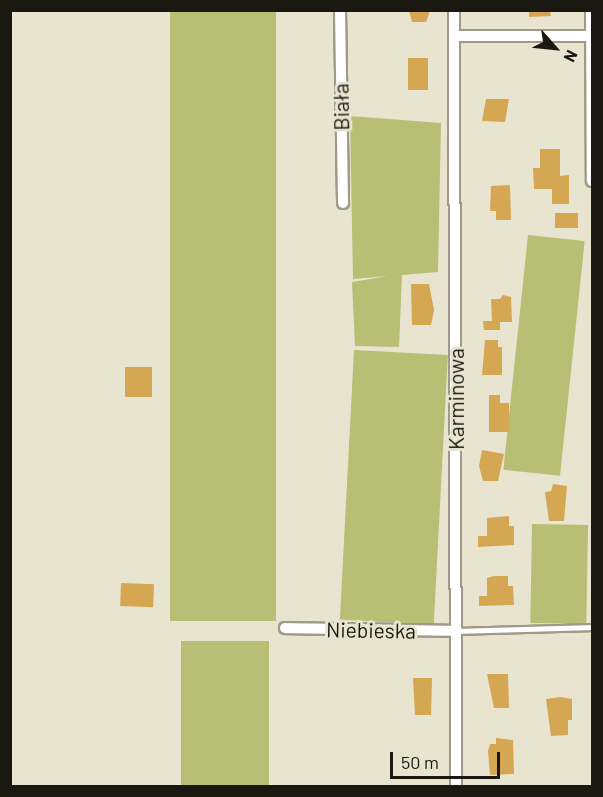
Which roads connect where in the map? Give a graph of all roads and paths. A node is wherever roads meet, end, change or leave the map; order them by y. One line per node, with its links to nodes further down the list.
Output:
1 (340, 10): 7 (street, Biała)
2 (454, 10): 4 (street, Karminowa)
3 (591, 10): 5 (street)
4 (454, 36): 5 (street); 10 (street, Karminowa)
5 (592, 36): 6 (street)
6 (592, 181)
7 (343, 203)
8 (592, 627): 10 (lane)
9 (285, 628): 10 (street, Niebieska)
10 (457, 631): 11 (street, Karminowa)
11 (456, 786)

